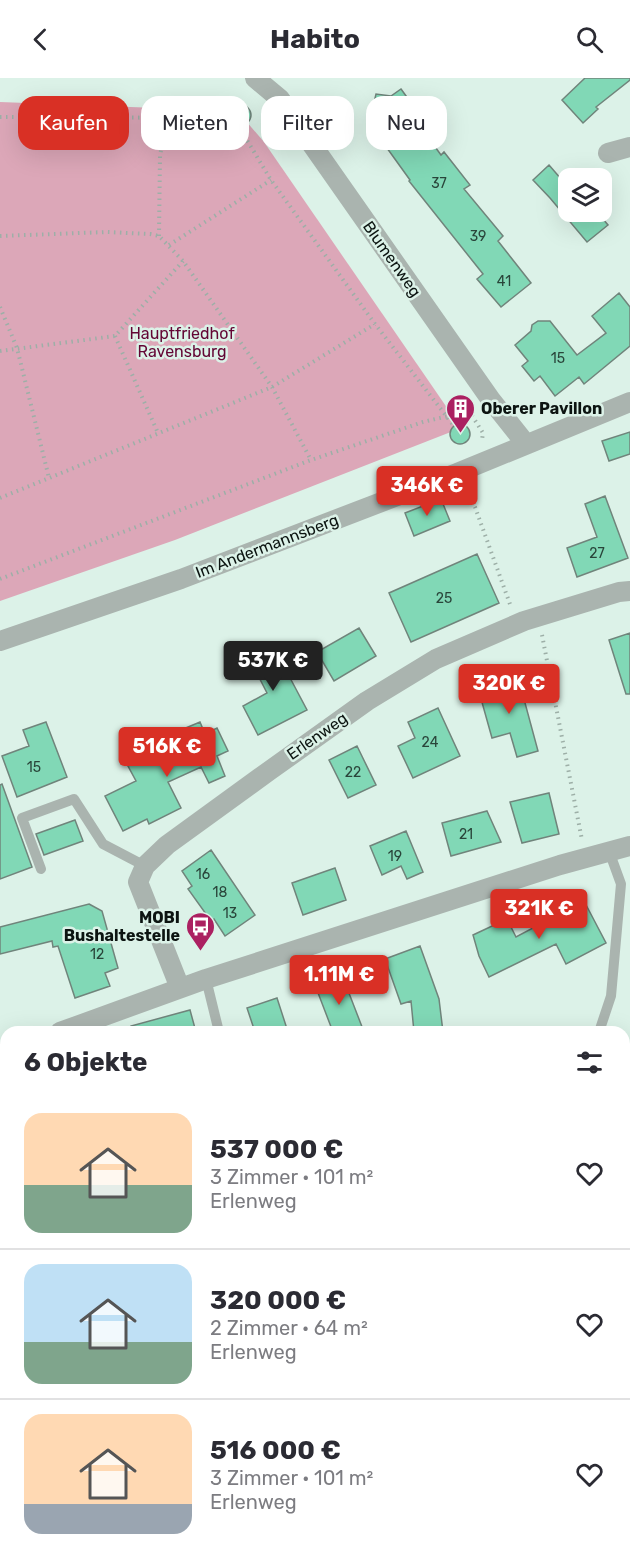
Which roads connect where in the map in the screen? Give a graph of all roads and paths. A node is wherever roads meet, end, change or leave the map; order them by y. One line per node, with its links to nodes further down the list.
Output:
1 (255, 78): 24 (street, Blumenweg)
2 (0, 117): 3 (path)
3 (141, 117)
4 (249, 144): 8 (path)
5 (630, 147): 7 (street)
6 (161, 150): 10 (path)
7 (608, 153)
8 (271, 180): 11 (path); 14 (path)
9 (0, 236): 10 (path)
10 (159, 236): 11 (path)
11 (169, 244): 12 (path)
12 (183, 261): 15 (path); 18 (path)
13 (0, 307): 16 (path)
14 (375, 324): 18 (path); 21 (path)
15 (115, 336): 16 (path); 23 (path)
16 (17, 348): 17 (path); 26 (path)
17 (0, 351)
18 (272, 387): 23 (path); 25 (path)
19 (630, 402): 24 (street, Im Andermannsberg)
20 (469, 411): 21 (path)
21 (446, 416): 22 (path); 25 (path)
22 (454, 426)
23 (158, 434): 26 (path)
24 (526, 444): 32 (street, Im Andermannsberg)
25 (311, 460): 29 (path)
26 (49, 478): 27 (path)
27 (0, 498)
28 (475, 507): 31 (path)
29 (0, 579)
30 (630, 591): 31 (street, Erlenweg)
31 (517, 624): 37 (street, Erlenweg)
32 (0, 640)
33 (543, 645): 36 (path)
34 (630, 846): 35 (street)
35 (609, 851): 36 (street); 43 (lane)
36 (586, 858): 39 (street)
37 (145, 866): 38 (lane); 40 (street)
38 (41, 869)
39 (206, 979): 40 (street); 42 (lane)
40 (180, 988): 41 (street)
41 (76, 1026)
42 (218, 1026)
43 (601, 1026)

